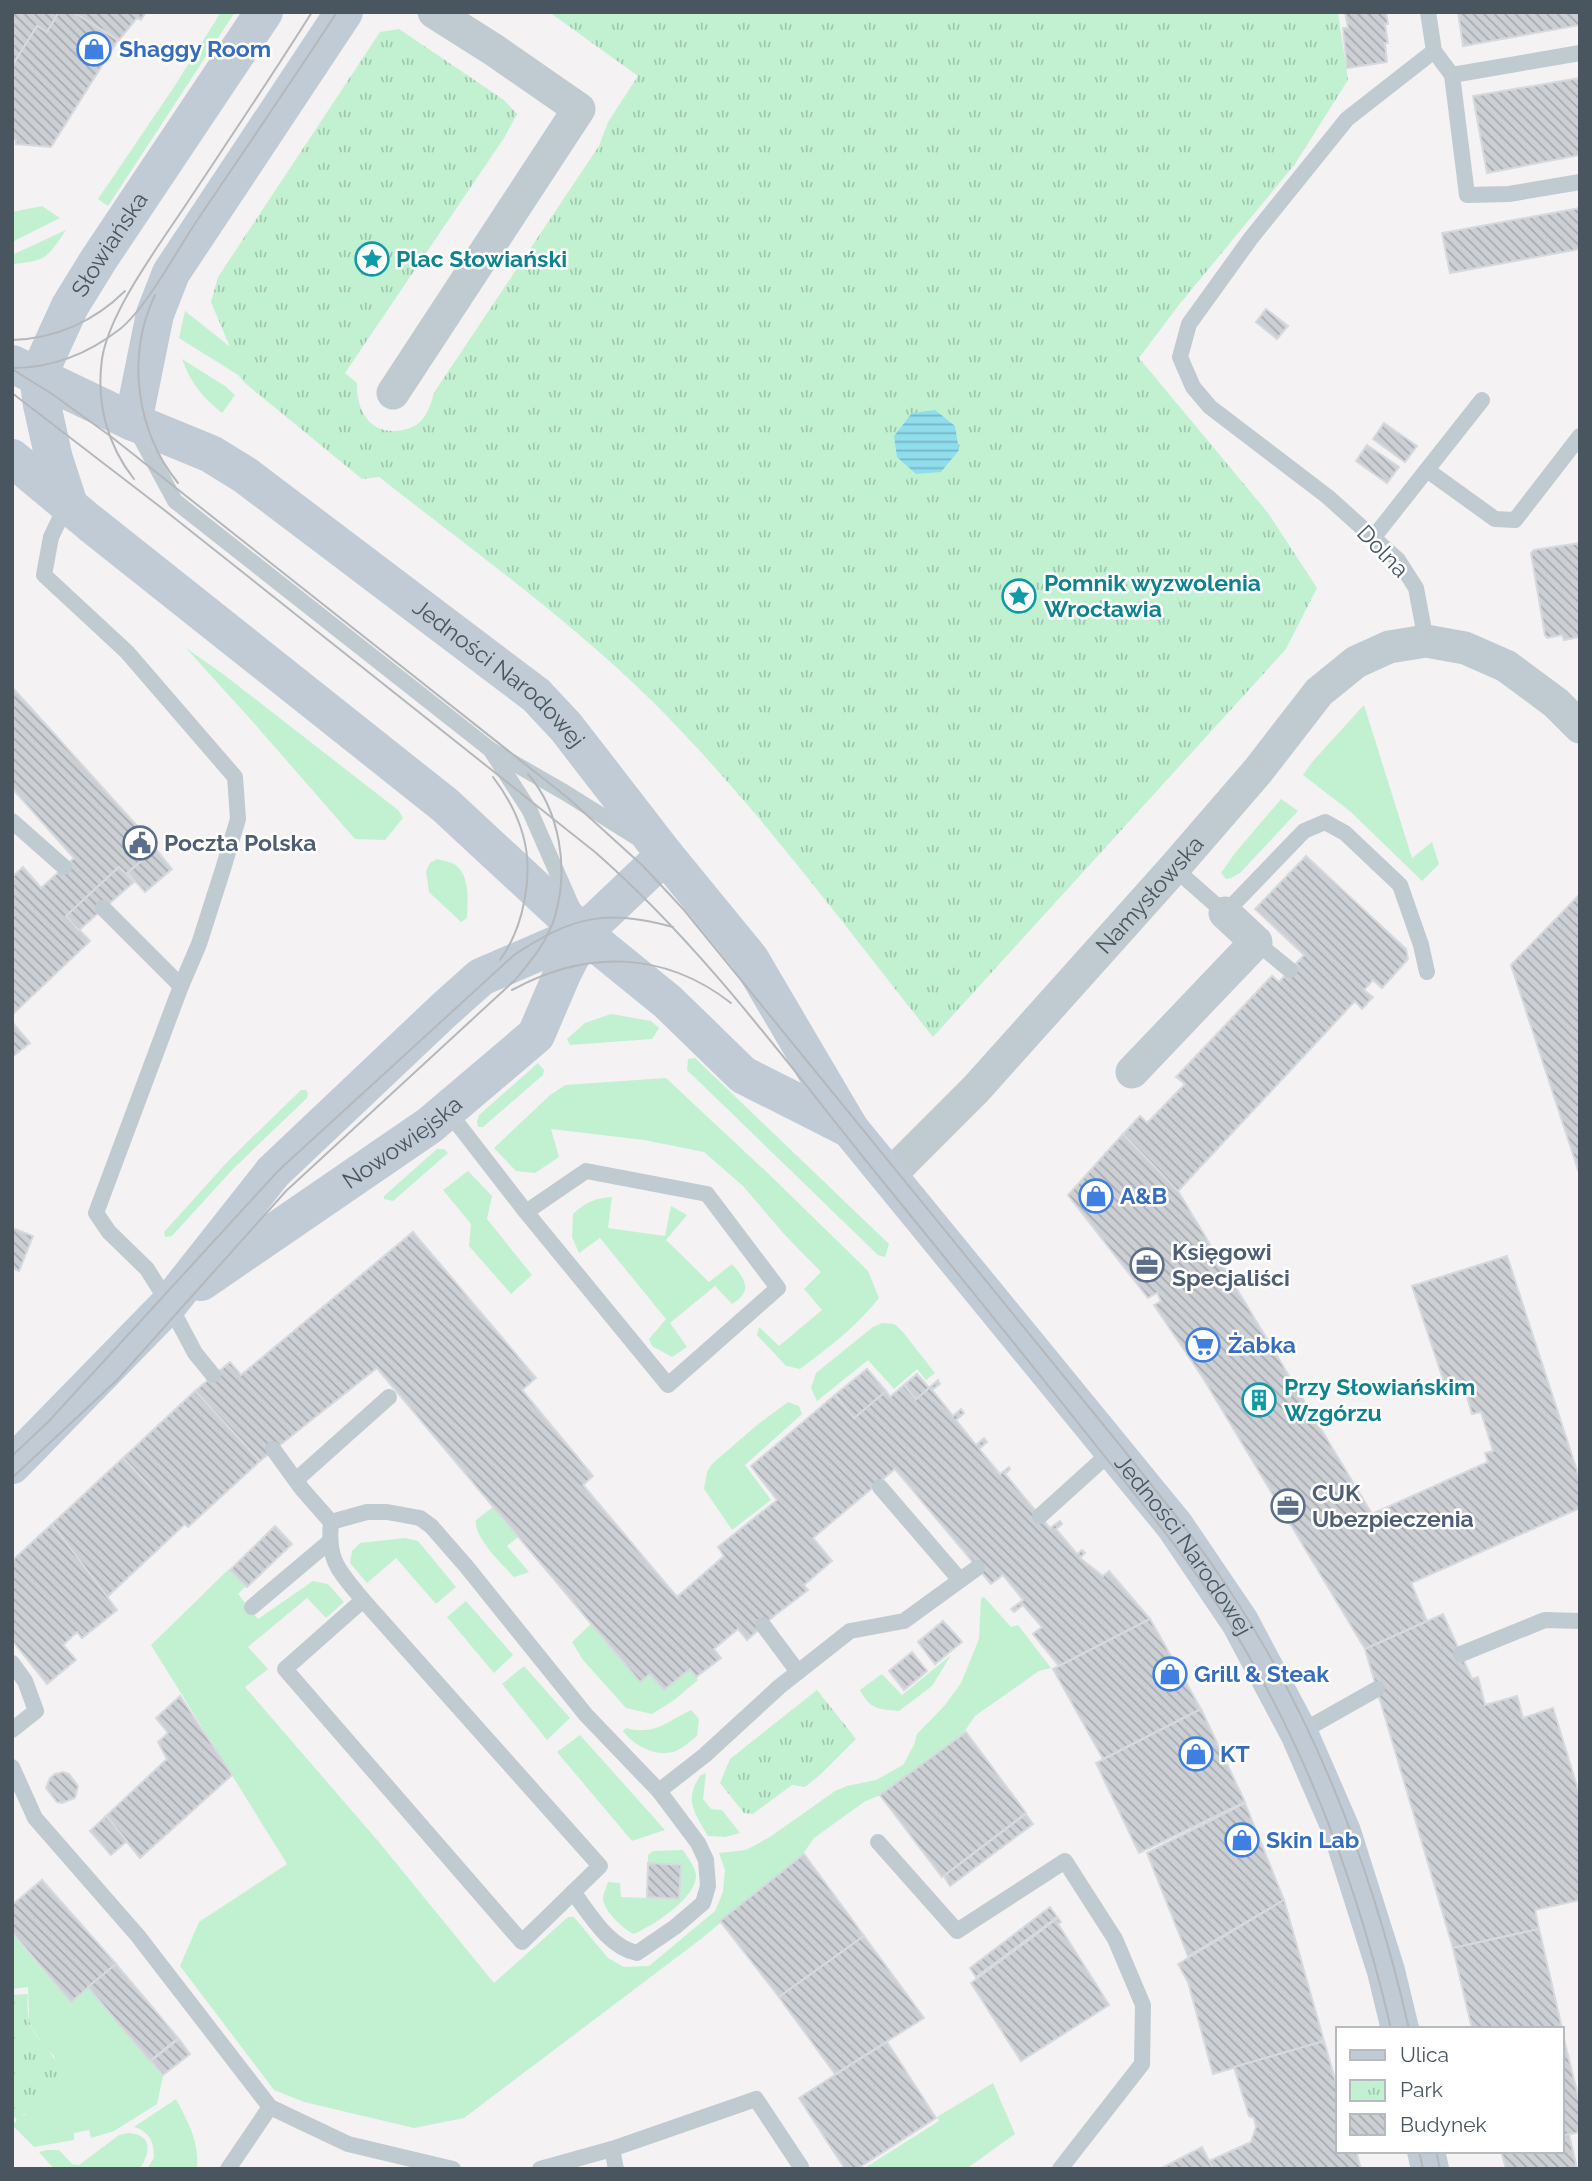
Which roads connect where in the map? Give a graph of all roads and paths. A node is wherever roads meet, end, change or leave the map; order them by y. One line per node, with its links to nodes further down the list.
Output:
1 (264, 12): 9 (street, Słowiańska)
2 (344, 12): 12 (street)
3 (435, 12): 10 (street)
4 (1428, 12): 5 (lane)
5 (1434, 51): 7 (lane); 17 (lane, Dolna)
6 (1580, 53): 7 (lane)
7 (1452, 75): 8 (lane)
8 (1580, 182)
9 (25, 370): 12 (street, Jedności Narodowej); 16 (street)
10 (393, 393)
11 (1482, 400): 15 (lane)
12 (133, 422): 20 (lane); 22 (street, Jedności Narodowej)
13 (1580, 436): 15 (lane)
14 (12, 458): 16 (street, Jedności Narodowej)
15 (1427, 470): 17 (lane)
16 (68, 502): 27 (street, Jedności Narodowej); 31 (lane)
17 (1373, 538): 18 (lane, Dolna)
18 (1426, 641): 19 (street); 24 (street, Namysłowska)
19 (1580, 727)
20 (491, 750): 22 (lane); 27 (lane)
21 (12, 821): 23 (lane)
22 (665, 855): 27 (street, Nowowiejska); 34 (street, Jedności Narodowej)
23 (64, 867)
24 (1174, 868): 26 (lane); 35 (street, Namysłowska)
25 (103, 908): 31 (lane)
26 (1225, 913): 28 (street); 30 (lane)
27 (583, 933): 33 (street, Nowowiejska); 34 (street, Jedności Narodowej); 37 (street, Nowowiejska)
28 (1256, 942): 29 (lane); 32 (street)
29 (1290, 970)
30 (1427, 972)
31 (181, 986): 37 (lane)
32 (1132, 1072)
33 (447, 1110): 36 (lane); 37 (street, Nowowiejska)
34 (849, 1129): 35 (street, Jedności Narodowej)
35 (888, 1177): 41 (street, Jedności Narodowej)
36 (526, 1212): 36 (lane)
37 (169, 1304): 38 (lane); 42 (street, Nowowiejska)
38 (213, 1376)
39 (389, 1397): 43 (lane)
40 (273, 1449): 43 (lane)
41 (1112, 1450): 45 (lane); 59 (street, Jedności Narodowej)
42 (12, 1465)
43 (296, 1480): 46 (lane)
44 (880, 1487): 49 (lane)
45 (1040, 1516)
46 (331, 1522): 47 (lane); 61 (lane)
47 (329, 1542): 50 (lane); 51 (lane)
48 (977, 1568): 49 (lane)
49 (960, 1580): 56 (lane)
50 (363, 1600): 63 (lane); 63 (lane)
51 (252, 1606)
52 (1580, 1620): 54 (lane)
53 (763, 1625): 56 (lane)
54 (1461, 1654)
55 (12, 1663): 58 (lane)
56 (798, 1672): 61 (lane)
57 (1377, 1689): 59 (lane)
58 (12, 1730)
59 (1299, 1733): 64 (street, Jedności Narodowej)
60 (12, 1767): 65 (lane)
61 (659, 1791): 63 (lane)
62 (878, 1842): 73 (lane)
63 (573, 1892)
64 (1400, 2027)
65 (270, 2107): 67 (lane); 70 (lane)
66 (612, 2149): 68 (lane); 71 (lane); 72 (lane)
67 (242, 2162): 69 (lane)
68 (801, 2167)
69 (228, 2169)
70 (453, 2169)
71 (540, 2169)
72 (617, 2169)
73 (1060, 2169)

